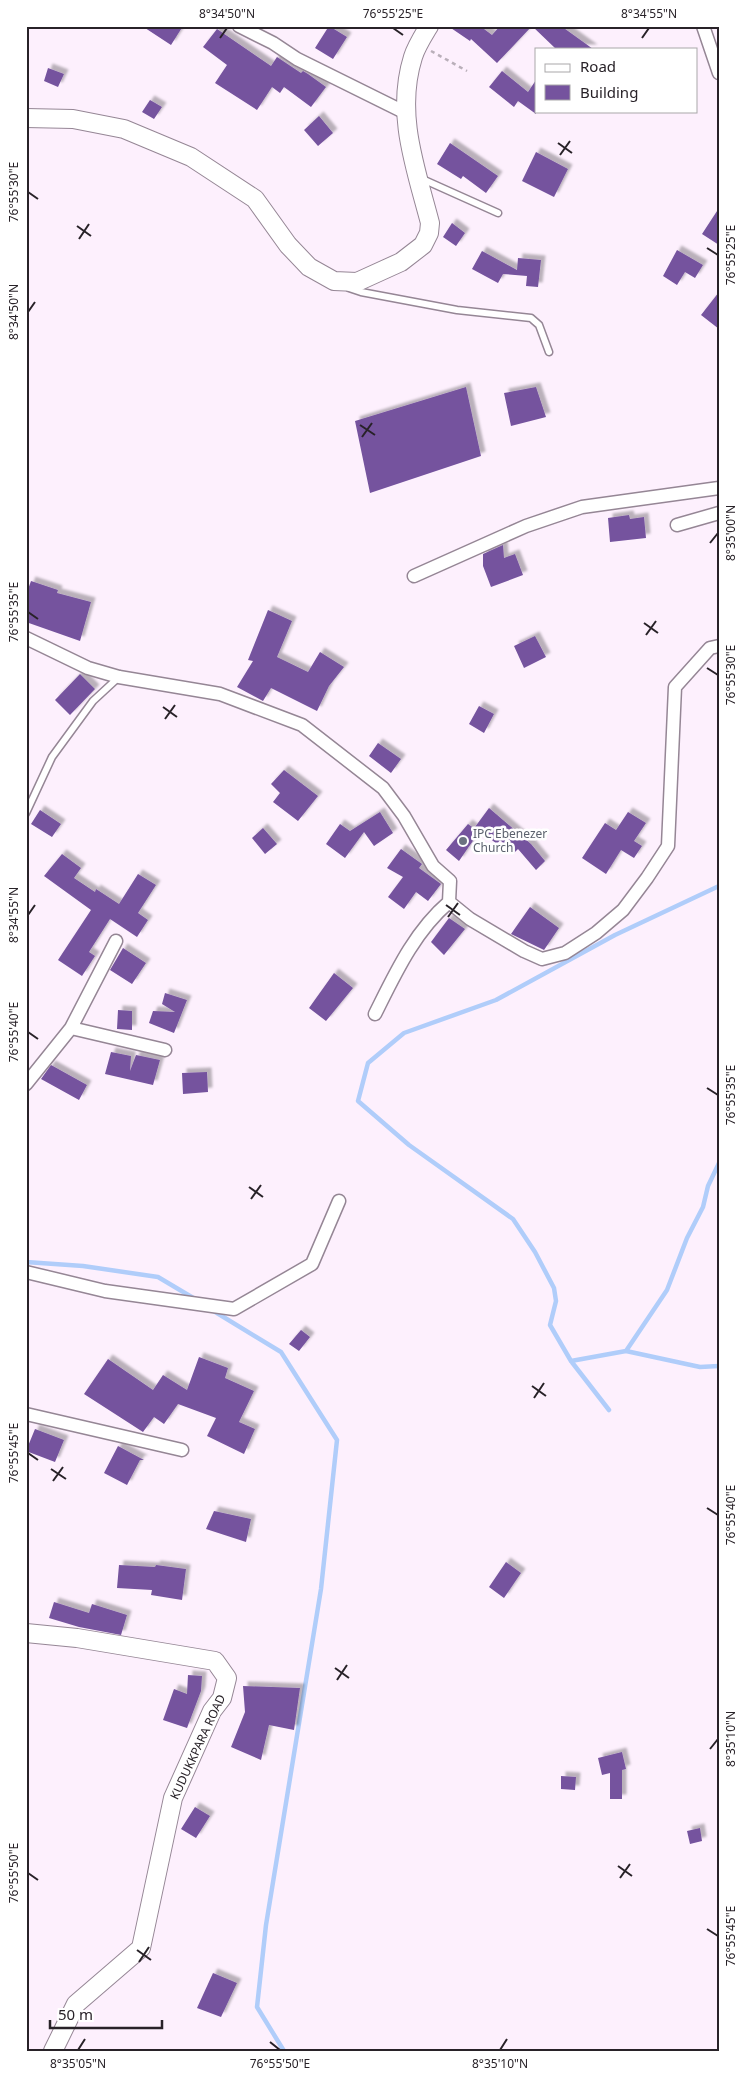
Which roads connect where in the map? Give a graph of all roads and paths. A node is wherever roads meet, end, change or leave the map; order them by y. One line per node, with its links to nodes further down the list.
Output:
1 (239, 26): 7 (street)
2 (429, 26): 4 (main road)
3 (703, 26): 6 (street)
4 (420, 43): 5 (path); 7 (main road)
5 (467, 71)
6 (719, 73)
7 (406, 113): 9 (main road)
8 (26, 118): 11 (main road)
9 (417, 176): 10 (lane); 11 (main road)
10 (498, 213)
11 (334, 282): 12 (lane)
12 (549, 352)
13 (719, 488): 16 (street)
14 (719, 513): 15 (street)
15 (677, 525)
16 (414, 576)
17 (26, 638): 19 (street)
18 (719, 646): 21 (street)
19 (119, 677): 20 (lane); 21 (street)
20 (26, 813)
21 (449, 902): 23 (street)
22 (116, 941): 24 (street)
23 (375, 1014)
24 (71, 1028): 25 (street); 26 (street)
25 (165, 1050)
26 (26, 1084)
27 (339, 1201): 28 (street)
28 (26, 1272)
29 (26, 1414): 30 (street)
30 (182, 1450)
31 (26, 1633): 32 (main road, KUDUKKPARA ROAD)
32 (53, 2051)

